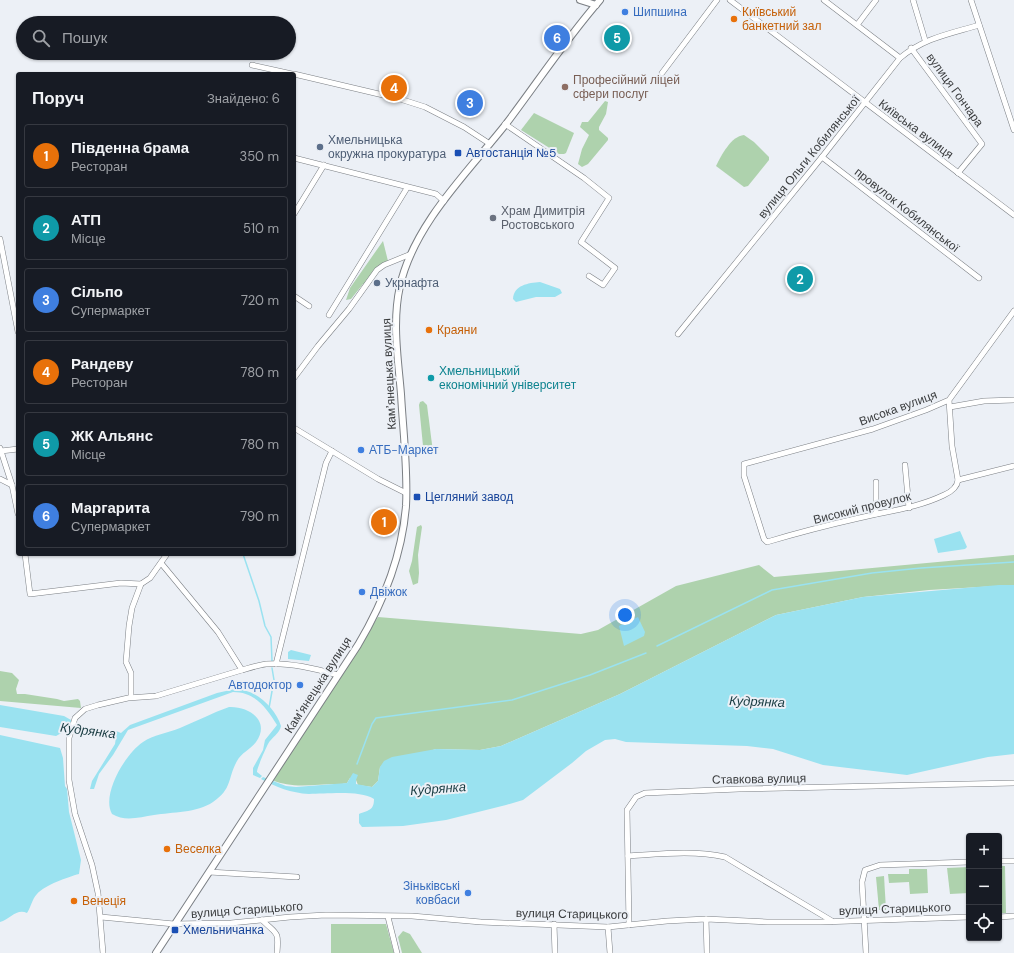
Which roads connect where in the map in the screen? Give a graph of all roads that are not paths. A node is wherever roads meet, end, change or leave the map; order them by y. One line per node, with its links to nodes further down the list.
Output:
1 (580, 0): 8 (main road)
2 (717, 0): 16 (street)
3 (730, 0): 18 (street, Київська вулиця)
4 (824, 0): 9 (street)
5 (876, 0): 9 (street)
6 (914, 0): 11 (street, вулиця Гончара)
7 (971, 0): 10 (street)
8 (598, 2): 19 (main road, Камʼянецька вулиця)
9 (857, 25): 13 (street)
10 (979, 25): 11 (street, вулиця Ольги Кобилянської); 20 (street)
11 (925, 40): 12 (street, вулиця Ольги Кобилянської)
12 (911, 48): 13 (street, вулиця Ольги Кобилянської); 25 (street, вулиця Гончара)
13 (900, 58): 18 (street, вулиця Ольги Кобилянської)
14 (252, 65): 15 (street)
15 (284, 72)
16 (662, 72)
17 (296, 75): 21 (street)
18 (866, 103): 22 (street, вулиця Ольги Кобилянської); 25 (street, Київська вулиця)
19 (505, 124): 21 (main road, Камʼянецька вулиця); 32 (street)
20 (1014, 130)
21 (490, 144): 27 (main road, Камʼянецька вулиця)
22 (822, 157): 33 (street, провулок Кобилянської); 39 (street, вулиця Ольги Кобилянської)
23 (296, 158): 24 (street)
24 (324, 165): 26 (street); 28 (street)
25 (958, 173): 29 (street, Київська вулиця)
26 (407, 188): 27 (street); 37 (street)
27 (444, 201): 31 (main road, Камʼянецька вулиця)
28 (296, 211)
29 (1014, 215)
30 (0, 239): 38 (street)
31 (411, 254): 40 (street); 56 (main road, Камʼянецька вулиця)
32 (589, 276)
33 (979, 278)
34 (296, 297): 35 (street)
35 (308, 306)
36 (1014, 311): 41 (street, Висока вулиця)
37 (329, 315)
38 (16, 322)
39 (678, 334)
40 (296, 375)
41 (949, 400): 43 (street); 48 (street, Висока вулиця)
42 (1014, 400): 43 (street)
43 (950, 407): 53 (street)
44 (296, 429): 47 (street)
45 (16, 449): 46 (street)
46 (1, 450): 51 (street)
47 (332, 451): 56 (street); 64 (street)
48 (748, 463): 59 (street, Високий провулок)
49 (905, 464): 58 (street)
50 (1014, 466): 53 (street)
51 (8, 470): 52 (street); 55 (street)
52 (0, 479): 55 (street)
53 (958, 480): 58 (street, Високий провулок)
54 (876, 482): 59 (street)
55 (12, 485): 57 (street)
56 (406, 493): 66 (main road, Камʼянецька вулиця)
57 (16, 504)
58 (909, 508): 59 (street, Високий провулок)
59 (876, 514)
60 (25, 556): 63 (street)
61 (166, 556): 62 (street)
62 (161, 563): 63 (street); 65 (street)
63 (141, 584): 67 (street)
64 (276, 664): 65 (street); 66 (street)
65 (242, 670): 67 (street)
66 (338, 675): 73 (main road, Камʼянецька вулиця)
67 (131, 697): 79 (street)
68 (1014, 783): 69 (street, Ставкова вулиця)
69 (628, 856): 75 (street); 88 (street, Ставкова вулиця)
70 (1002, 861): 71 (street)
71 (1014, 861)
72 (966, 862): 83 (street)
73 (209, 872): 74 (street); 86 (main road)
74 (297, 877)
75 (822, 914): 84 (street); 85 (street)
76 (388, 916): 82 (street, вулиця Старицького); 87 (street, вулиця Старицького); 93 (street)
77 (1002, 916): 78 (street)
78 (1014, 916)
79 (101, 917): 86 (street, вулиця Старицького); 90 (street)
80 (966, 917): 83 (street, вулиця Старицького)
81 (706, 919): 85 (street, вулиця Старицького); 88 (street, вулиця Старицького); 96 (street)
82 (262, 920): 86 (street, вулиця Старицького); 92 (street)
83 (865, 920): 84 (street, вулиця Старицького); 97 (street)
84 (833, 921): 85 (street, вулиця Старицького)
85 (821, 922)
86 (174, 924): 91 (main road)
87 (554, 924): 89 (street, вулиця Старицького); 94 (street)
88 (629, 925): 89 (street, вулиця Старицького)
89 (608, 927): 95 (street)
90 (103, 953)
91 (156, 953)
92 (277, 953)
93 (397, 953)
94 (555, 953)
95 (610, 953)
96 (707, 953)
97 (866, 953)

